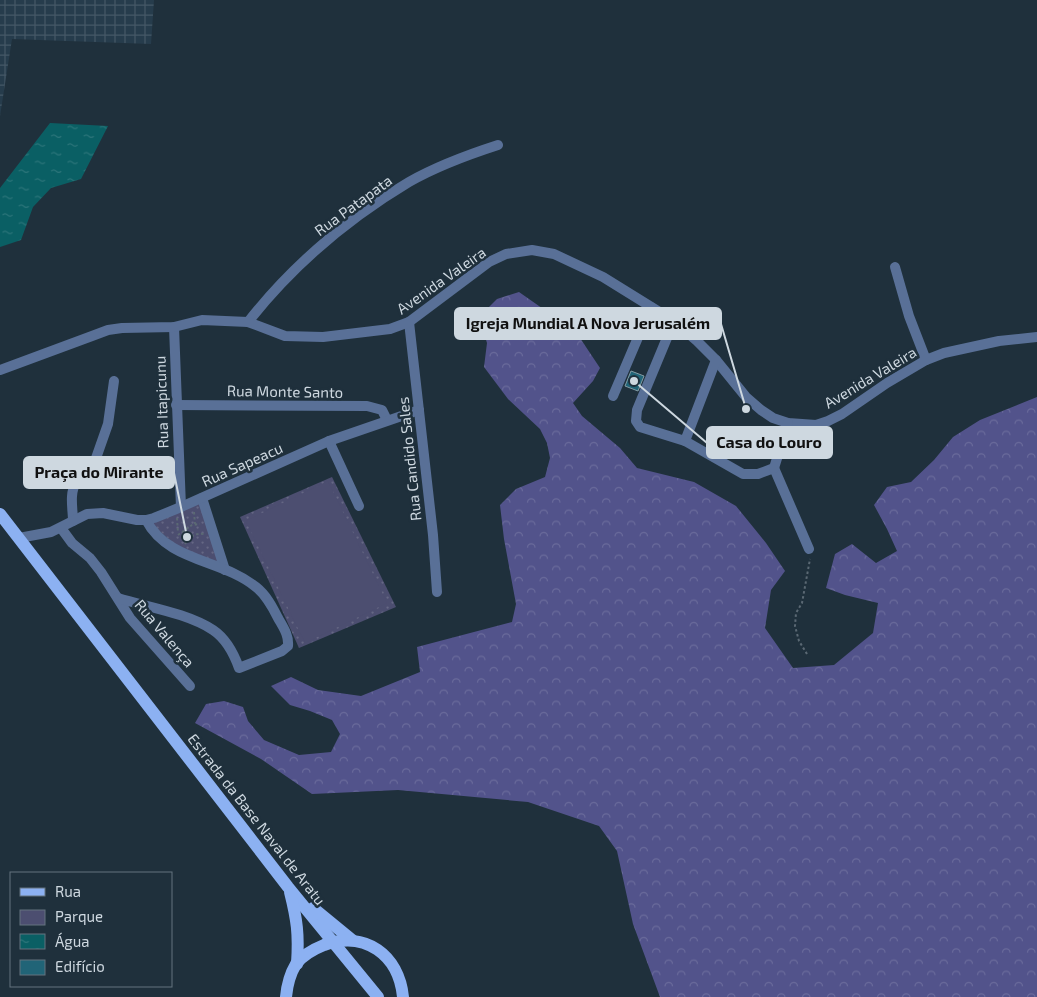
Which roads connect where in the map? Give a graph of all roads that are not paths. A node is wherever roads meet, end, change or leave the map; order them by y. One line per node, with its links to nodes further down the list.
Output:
1 (498, 145): 5 (street, Rua Patapata)
2 (895, 267): 10 (street)
3 (651, 307): 4 (street, Avenida Valeira); 6 (street, Avenida Valeira); 13 (street)
4 (674, 321): 9 (street, Avenida Valeira); 19 (street)
5 (248, 322): 6 (street, Avenida Valeira); 7 (street, Avenida Valeira)
6 (409, 322): 15 (street, Rua Candido Sales)
7 (174, 327): 11 (street, Avenida Valeira); 14 (street, Rua Itapicunu)
8 (1037, 337): 10 (street, Avenida Valeira)
9 (716, 360): 17 (street, Avenida Valeira); 19 (street)
10 (926, 360): 17 (street, Avenida Valeira)
11 (0, 370)
12 (114, 382): 22 (street)
13 (613, 396)
14 (176, 405): 16 (street, Rua Monte Santo); 20 (street, Rua Itapicunu)
15 (419, 410): 16 (street, Rua Sapeacu); 33 (street, Rua Candido Sales)
16 (387, 420): 18 (street, Rua Sapeacu)
17 (788, 423): 21 (street)
18 (330, 441): 23 (street, Rua Sapeacu); 24 (street)
19 (685, 441): 21 (street)
20 (178, 467): 22 (street); 25 (street, Rua Itapicunu)
21 (774, 468): 31 (street)
22 (98, 472): 28 (street)
23 (202, 498): 25 (street, Rua Sapeacu); 32 (street)
24 (359, 506)
25 (180, 508): 27 (street, Rua Sapeacu)
26 (0, 514): 30 (main road, Estrada da Base Naval de Aratu)
27 (146, 520): 28 (street, Rua Sapeacu); 32 (street)
28 (73, 521): 29 (street, Rua Sapeacu)
29 (61, 528): 30 (street, Rua Sapeacu); 34 (street, Rua Valença)
30 (19, 538): 36 (main road, Estrada da Base Naval de Aratu)
31 (809, 550)
32 (225, 570): 34 (street, Rua Valença)
33 (437, 592)
34 (118, 598): 35 (street, Rua Valença)
35 (190, 686)
36 (288, 887): 37 (main road); 38 (main road, Estrada da Base Naval de Aratu); 39 (main road)
37 (352, 940): 38 (main road); 40 (main road)
38 (332, 942): 39 (main road); 42 (main road, Estrada da Base Naval de Aratu)
39 (297, 964): 41 (main road)
40 (404, 993)
41 (286, 997)
42 (378, 997)

